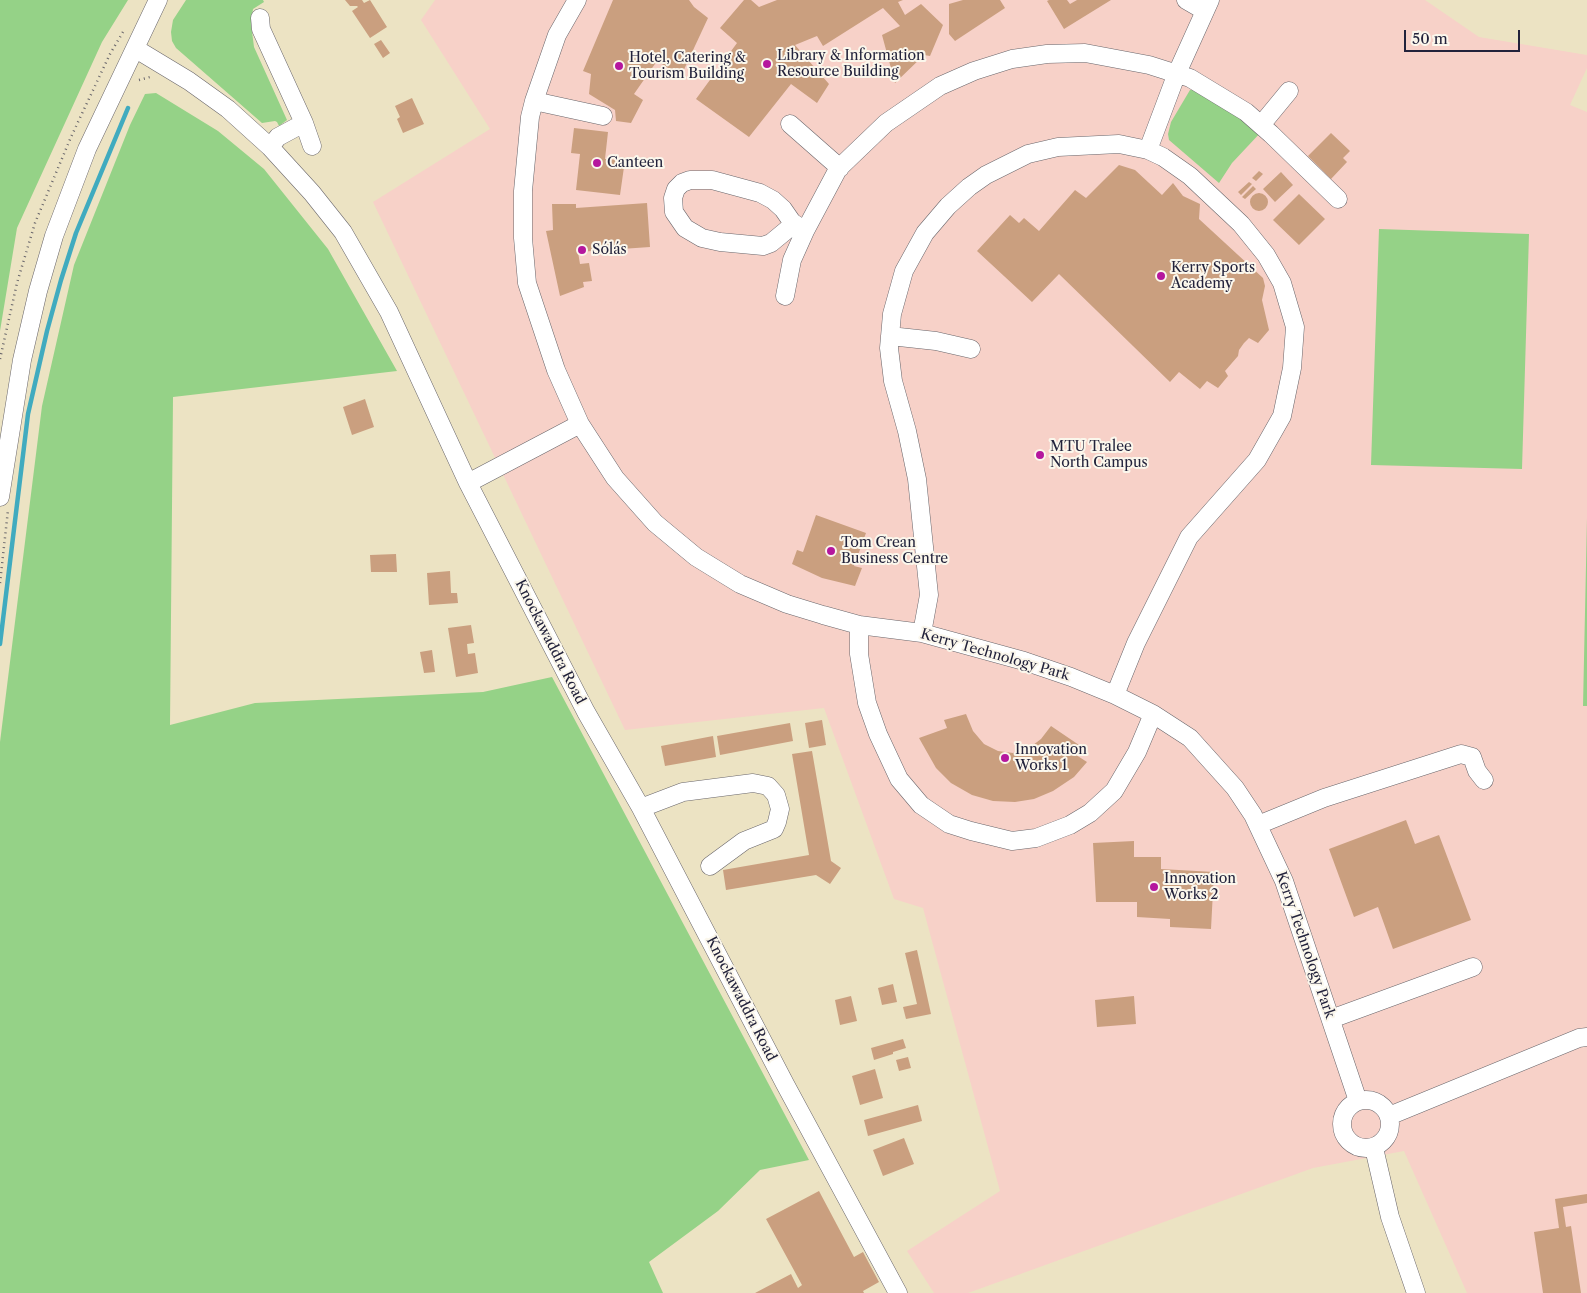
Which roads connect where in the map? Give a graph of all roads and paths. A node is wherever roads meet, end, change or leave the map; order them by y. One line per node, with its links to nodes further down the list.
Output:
1 (158, 0): 6 (street)
2 (577, 0): 11 (street, Kerry Technology Park)
3 (1186, 0): 4 (street)
4 (1207, 5): 7 (street)
5 (260, 18): 13 (street)
6 (136, 49): 17 (street, Knockawaddra Road); 27 (street)
7 (1177, 73): 15 (street); 18 (street); 19 (street)
8 (156, 78): 9 (path)
9 (135, 83)
10 (1289, 91): 15 (street)
11 (534, 101): 12 (street); 25 (street, Kerry Technology Park)
12 (603, 116)
13 (304, 122): 16 (street); 17 (street)
14 (790, 124): 19 (street)
15 (1261, 125): 20 (street)
16 (312, 146)
17 (270, 147): 26 (street, Knockawaddra Road)
18 (1148, 150): 23 (street); 30 (street)
19 (840, 168): 21 (street)
20 (1338, 199)
21 (800, 227): 21 (street); 22 (street)
22 (785, 296)
23 (890, 336): 24 (street); 29 (street)
24 (970, 349)
25 (580, 424): 26 (street); 28 (street, Kerry Technology Park)
26 (468, 483): 33 (street, Knockawaddra Road)
27 (0, 497)
28 (859, 625): 29 (street, Kerry Technology Park); 31 (street)
29 (922, 633): 30 (street, Kerry Technology Park)
30 (1115, 695): 31 (street, Kerry Technology Park)
31 (1153, 714): 34 (street, Kerry Technology Park)
32 (1484, 780): 34 (street)
33 (641, 808): 35 (street); 42 (street, Knockawaddra Road)
34 (1258, 825): 37 (street, Kerry Technology Park)
35 (710, 866)
36 (1473, 967): 37 (street)
37 (1330, 1019): 39 (street, Kerry Technology Park)
38 (1587, 1037): 40 (street)
39 (1358, 1101): 40 (street); 41 (street)
40 (1389, 1116): 41 (street)
41 (1374, 1148): 43 (street)
42 (898, 1293)
43 (1416, 1293)

